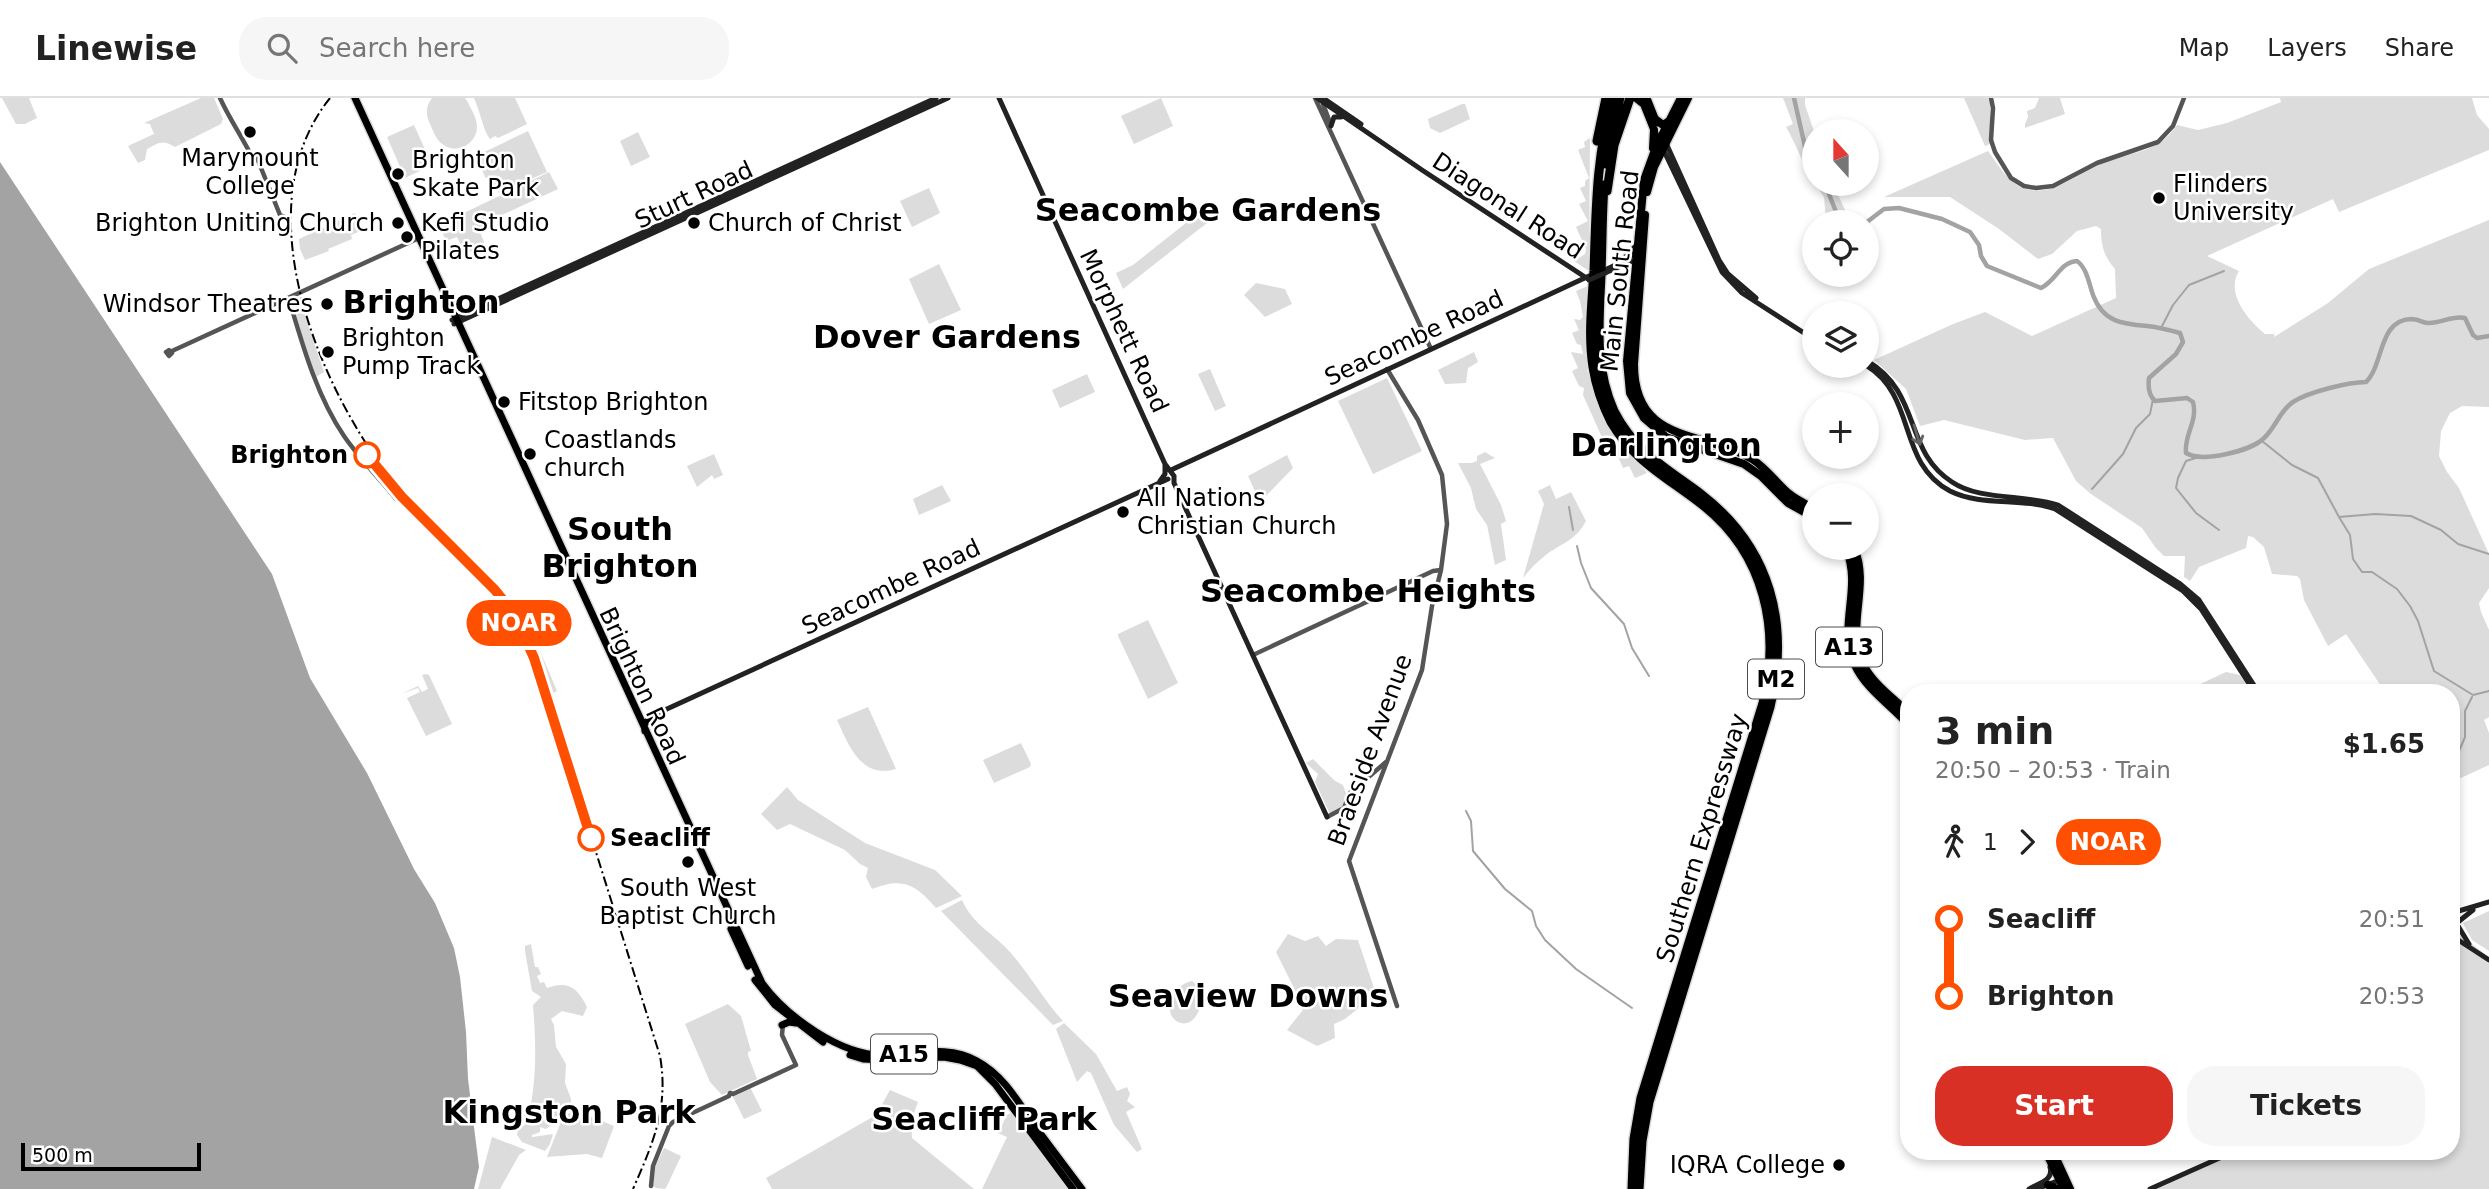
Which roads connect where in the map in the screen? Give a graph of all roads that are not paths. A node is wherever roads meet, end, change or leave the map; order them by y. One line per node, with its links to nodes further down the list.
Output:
1 (220, 98): 24 (street)
2 (353, 98): 26 (main road, Brighton Road / A15)
3 (936, 98): 34 (main road, Sturt Road)
4 (948, 98): 34 (main road, Sturt Road)
5 (999, 98): 41 (main road, Morphett Road)
6 (1606, 98): 28 (highway)
7 (1613, 98): 28 (highway, Southern Expressway / M2)
8 (1620, 98): 25 (highway, Southern Expressway / M2)
9 (1630, 98): 25 (highway, M2)
10 (1681, 98): 18 (highway, Main South Road)
11 (1688, 98): 20 (highway, Main South Road)
12 (1991, 98): 13 (street)
13 (2184, 98)
14 (1320, 99): 16 (main road, Diagonal Road); 19 (street); 19 (street)
15 (1642, 99): 17 (main road); 20 (main road)
16 (1348, 119): 19 (main road); 32 (main road, Diagonal Road)
17 (1656, 119): 18 (highway); 20 (main road)
18 (1670, 121): 20 (highway, Main South Road)
19 (1332, 129): 37 (street)
20 (1661, 140): 21 (highway); 21 (highway, Main South Road); 22 (main road); 23 (main road)
21 (1654, 160): 22 (main road); 27 (highway, Main South Road); 29 (highway, Main South Road)
22 (1668, 161): 23 (main road)
23 (1684, 193): 36 (main road)
24 (285, 217)
25 (1604, 217): 85 (highway, Southern Expressway / M2)
26 (417, 239): 33 (street); 34 (main road, Brighton Road / A15)
27 (1637, 246): 29 (highway, Main South Road); 30 (highway)
28 (1594, 255): 84 (highway, Southern Expressway / M2)
29 (1638, 257): 30 (main road, Seacombe Road); 31 (highway, Main South Road); 35 (highway, Main South Road)
30 (1624, 263): 31 (highway); 32 (main road, Seacombe Road, bridge)
31 (1634, 274): 35 (highway, Main South Road)
32 (1588, 278): 37 (main road, Seacombe Road)
33 (291, 296): 38 (street); 42 (street)
34 (457, 322): 53 (main road, Brighton Road / A15); 53 (main road, Brighton Road / A15)
35 (1634, 325): 43 (highway, Main South Road); 44 (highway, Main South Road)
36 (1802, 329)
37 (1431, 349): 39 (main road, Seacombe Road)
38 (172, 351)
39 (1387, 369): 41 (main road, Seacombe Road); 47 (street, Braeside Avenue)
40 (1879, 374): 49 (main road)
41 (1170, 476): 48 (main road, Morphett Road); 51 (main road, Seacombe Road)
42 (396, 499)
43 (1802, 502)
44 (1802, 511)
45 (1849, 560): 52 (highway, A13)
46 (1859, 560): 50 (highway, A13)
47 (1441, 570): 48 (street); 55 (street, Braeside Avenue)
48 (1252, 655): 58 (main road, Morphett Road)
49 (2251, 684)
50 (1900, 705)
51 (657, 714): 53 (main road, Seacombe Road); 54 (main road)
52 (1900, 716)
53 (641, 721): 54 (main road, Brighton Road / A15); 66 (main road, Brighton Road / A15)
54 (646, 735): 66 (main road, Brighton Road / A15)
55 (1388, 760): 56 (street); 57 (street, Braeside Avenue)
56 (1375, 771): 57 (street); 58 (street)
57 (1382, 773): 67 (street, Braeside Avenue)
58 (1327, 817)
59 (2489, 903): 60 (main road); 61 (main road)
60 (2460, 912)
61 (2460, 921)
62 (2460, 928): 64 (main road)
63 (2460, 940): 64 (main road)
64 (2470, 946): 65 (main road)
65 (2489, 960)
66 (760, 984): 68 (main road, A15)
67 (1397, 1006)
68 (786, 1018): 69 (main road, A15); 73 (main road, A15); 81 (street)
69 (853, 1056): 70 (main road, A15); 70 (main road)
70 (874, 1059): 72 (main road, A15)
71 (1005, 1112): 72 (main road)
72 (1021, 1118): 74 (main road, A15)
73 (1040, 1133): 74 (main road); 83 (main road, A15)
74 (1041, 1144): 82 (main road, A15)
75 (2048, 1160): 86 (main road)
76 (2050, 1160): 79 (highway)
77 (2055, 1160): 79 (highway)
78 (2214, 1160): 90 (main road)
79 (2061, 1182): 80 (highway); 88 (highway); 89 (highway)
80 (2048, 1185): 87 (main road)
81 (650, 1188)
82 (1073, 1189)
83 (1082, 1189)
84 (1632, 1189)
85 (1639, 1189)
86 (2029, 1189)
87 (2037, 1189)
88 (2064, 1189)
89 (2070, 1189)
90 (2150, 1189)

